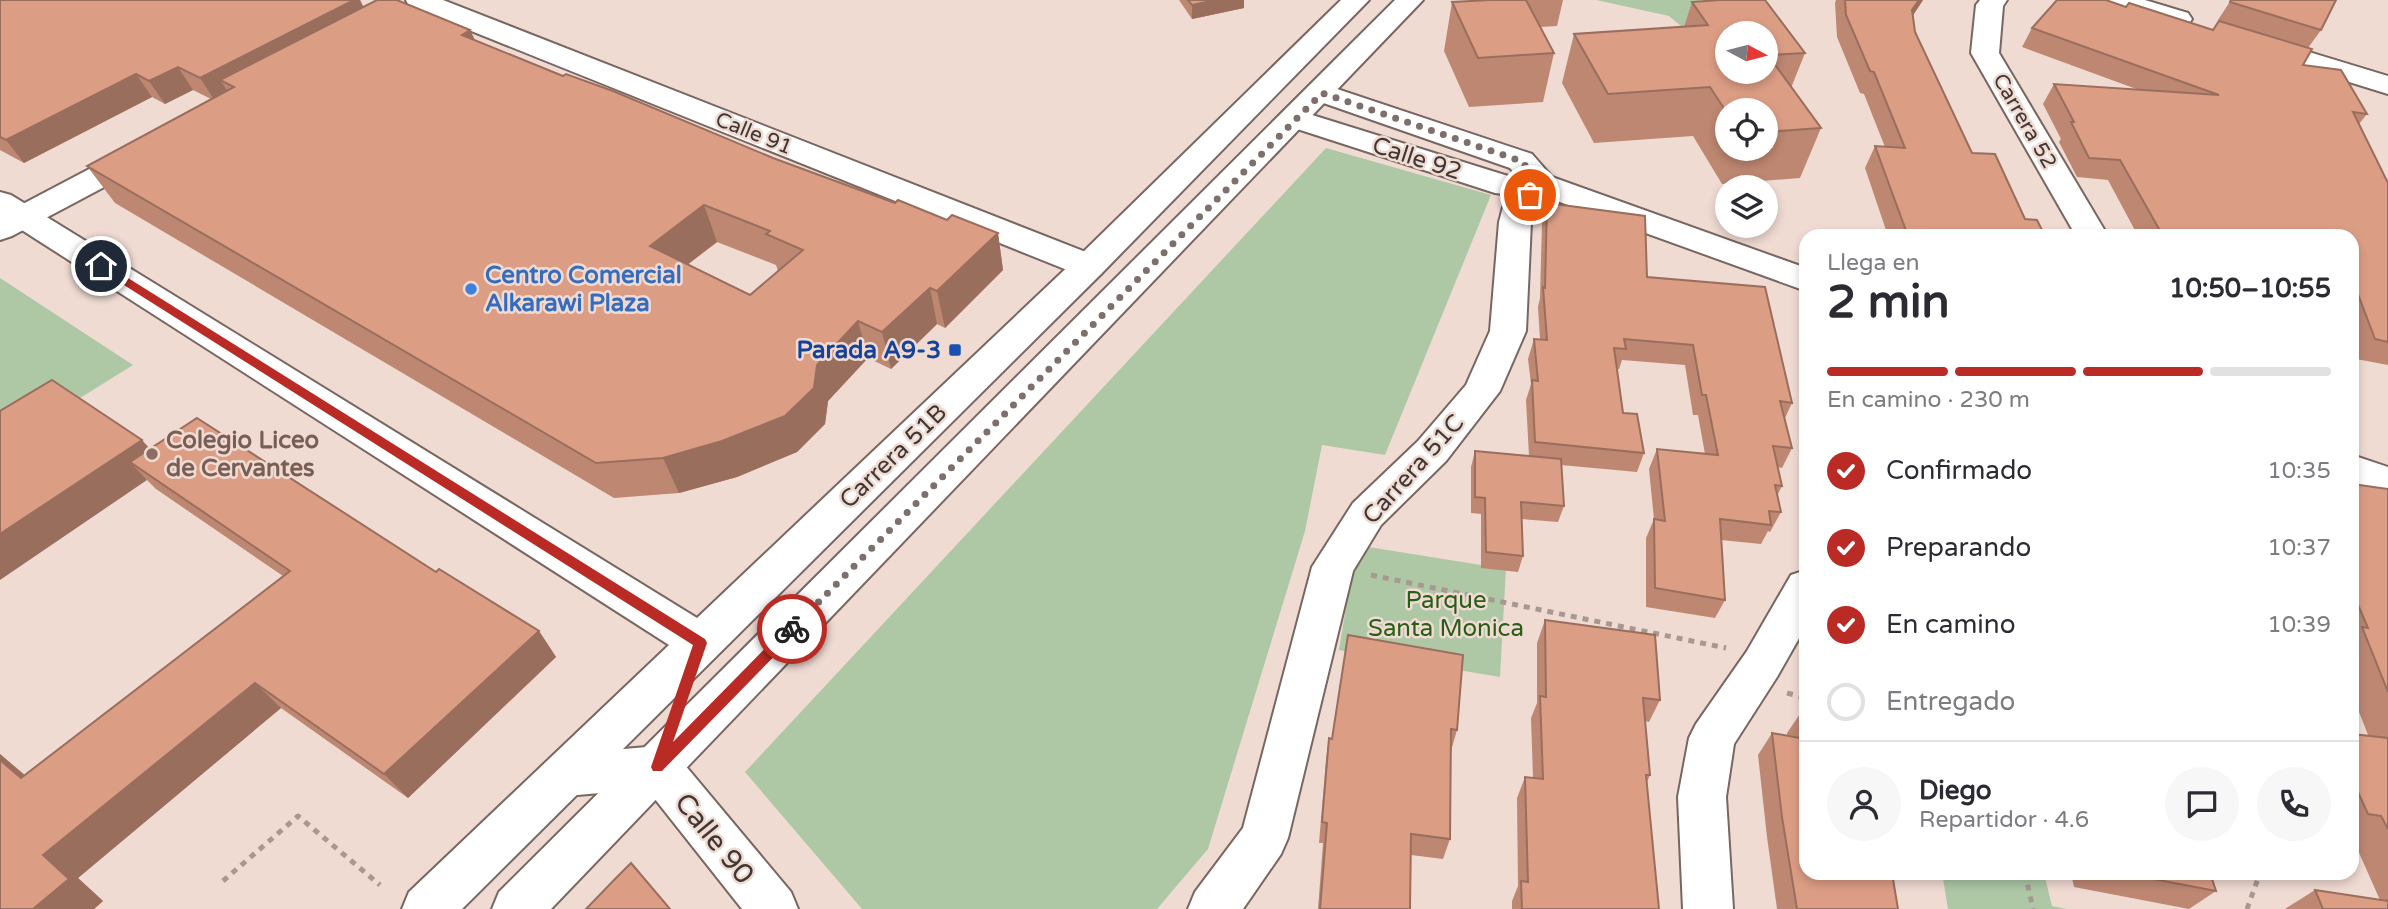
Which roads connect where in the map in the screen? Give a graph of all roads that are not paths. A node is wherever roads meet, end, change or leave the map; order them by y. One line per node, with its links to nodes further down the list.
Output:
1 (1356, 0): 12 (street, Carrera 51B)
2 (1410, 0): 7 (street, Carrera 51B)
3 (1994, 0): 11 (street, Carrera 52)
4 (2117, 0): 6 (street)
5 (421, 5): 12 (street, Calle 91)
6 (2388, 85)
7 (1309, 106): 9 (street, Calle 92); 18 (street, Carrera 51B)
8 (170, 139): 10 (street)
9 (1541, 184): 13 (street, Calle 92); 23 (street, Carrera 51C)
10 (8, 216): 17 (street)
11 (2088, 229)
12 (1088, 266): 17 (street, Carrera 51B)
13 (1799, 277)
14 (2359, 472): 15 (street)
15 (2388, 482)
16 (1799, 599): 24 (street)
17 (701, 643): 18 (street); 19 (street, Carrera 51B)
18 (657, 767): 19 (street); 21 (street, Carrera 51B); 22 (street, Calle 90)
19 (566, 775): 20 (street, Carrera 51B)
20 (428, 909)
21 (517, 909)
22 (773, 909)
23 (1213, 909)
24 (1708, 909)

